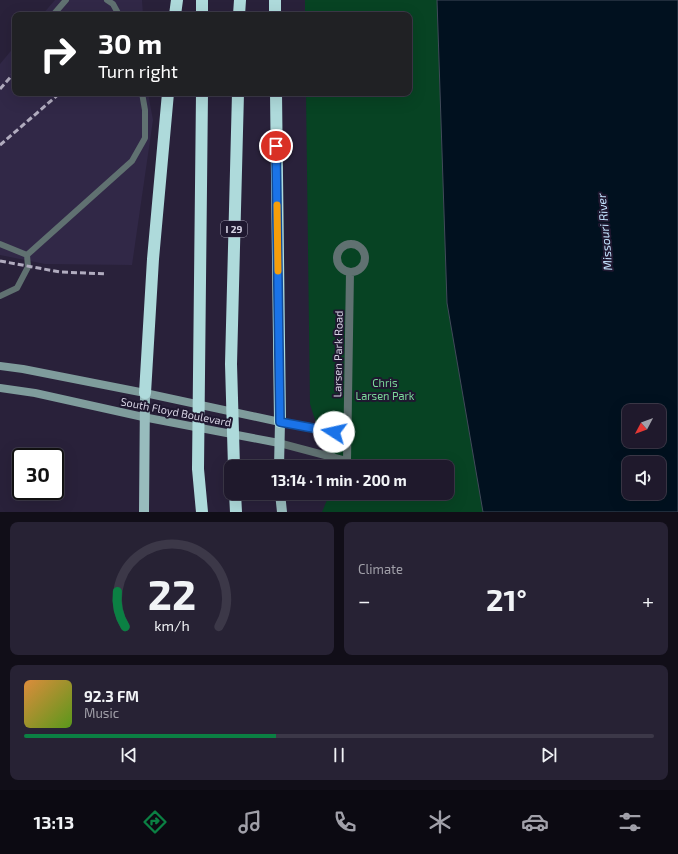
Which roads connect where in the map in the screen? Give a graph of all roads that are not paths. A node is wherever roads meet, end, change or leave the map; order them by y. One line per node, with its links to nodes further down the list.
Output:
1 (66, 0): 7 (lane)
2 (107, 0): 8 (lane)
3 (177, 0): 9 (highway)
4 (202, 0): 10 (highway)
5 (240, 0): 11 (highway)
6 (275, 0): 12 (highway)
7 (56, 12)
8 (117, 12)
9 (175, 12)
10 (202, 12)
11 (239, 12)
12 (275, 12)
13 (143, 96): 19 (lane)
14 (168, 96): 24 (highway)
15 (202, 96): 36 (highway)
16 (238, 96): 29 (highway, I 29)
17 (276, 96): 26 (highway)
18 (0, 244): 19 (lane)
19 (27, 255): 21 (lane)
20 (350, 272): 27 (street, Larsen Park Road)
21 (0, 296)
22 (0, 366): 24 (main road, South Floyd Boulevard)
23 (0, 388): 25 (main road, South Floyd Boulevard)
24 (145, 393): 25 (main road); 26 (main road, South Floyd Boulevard)
25 (143, 417): 28 (main road, South Floyd Boulevard); 35 (main road)
26 (280, 422): 27 (street, South Floyd Boulevard); 28 (main road)
27 (347, 434): 32 (street, Larsen Park Road)
28 (280, 443): 30 (main road); 31 (street, South Floyd Boulevard)
29 (234, 460)
30 (279, 460)
31 (343, 460)
32 (347, 460)
33 (235, 500): 37 (highway)
34 (281, 500): 38 (main road)
35 (144, 512)
36 (202, 512)
37 (236, 512)
38 (282, 512)

